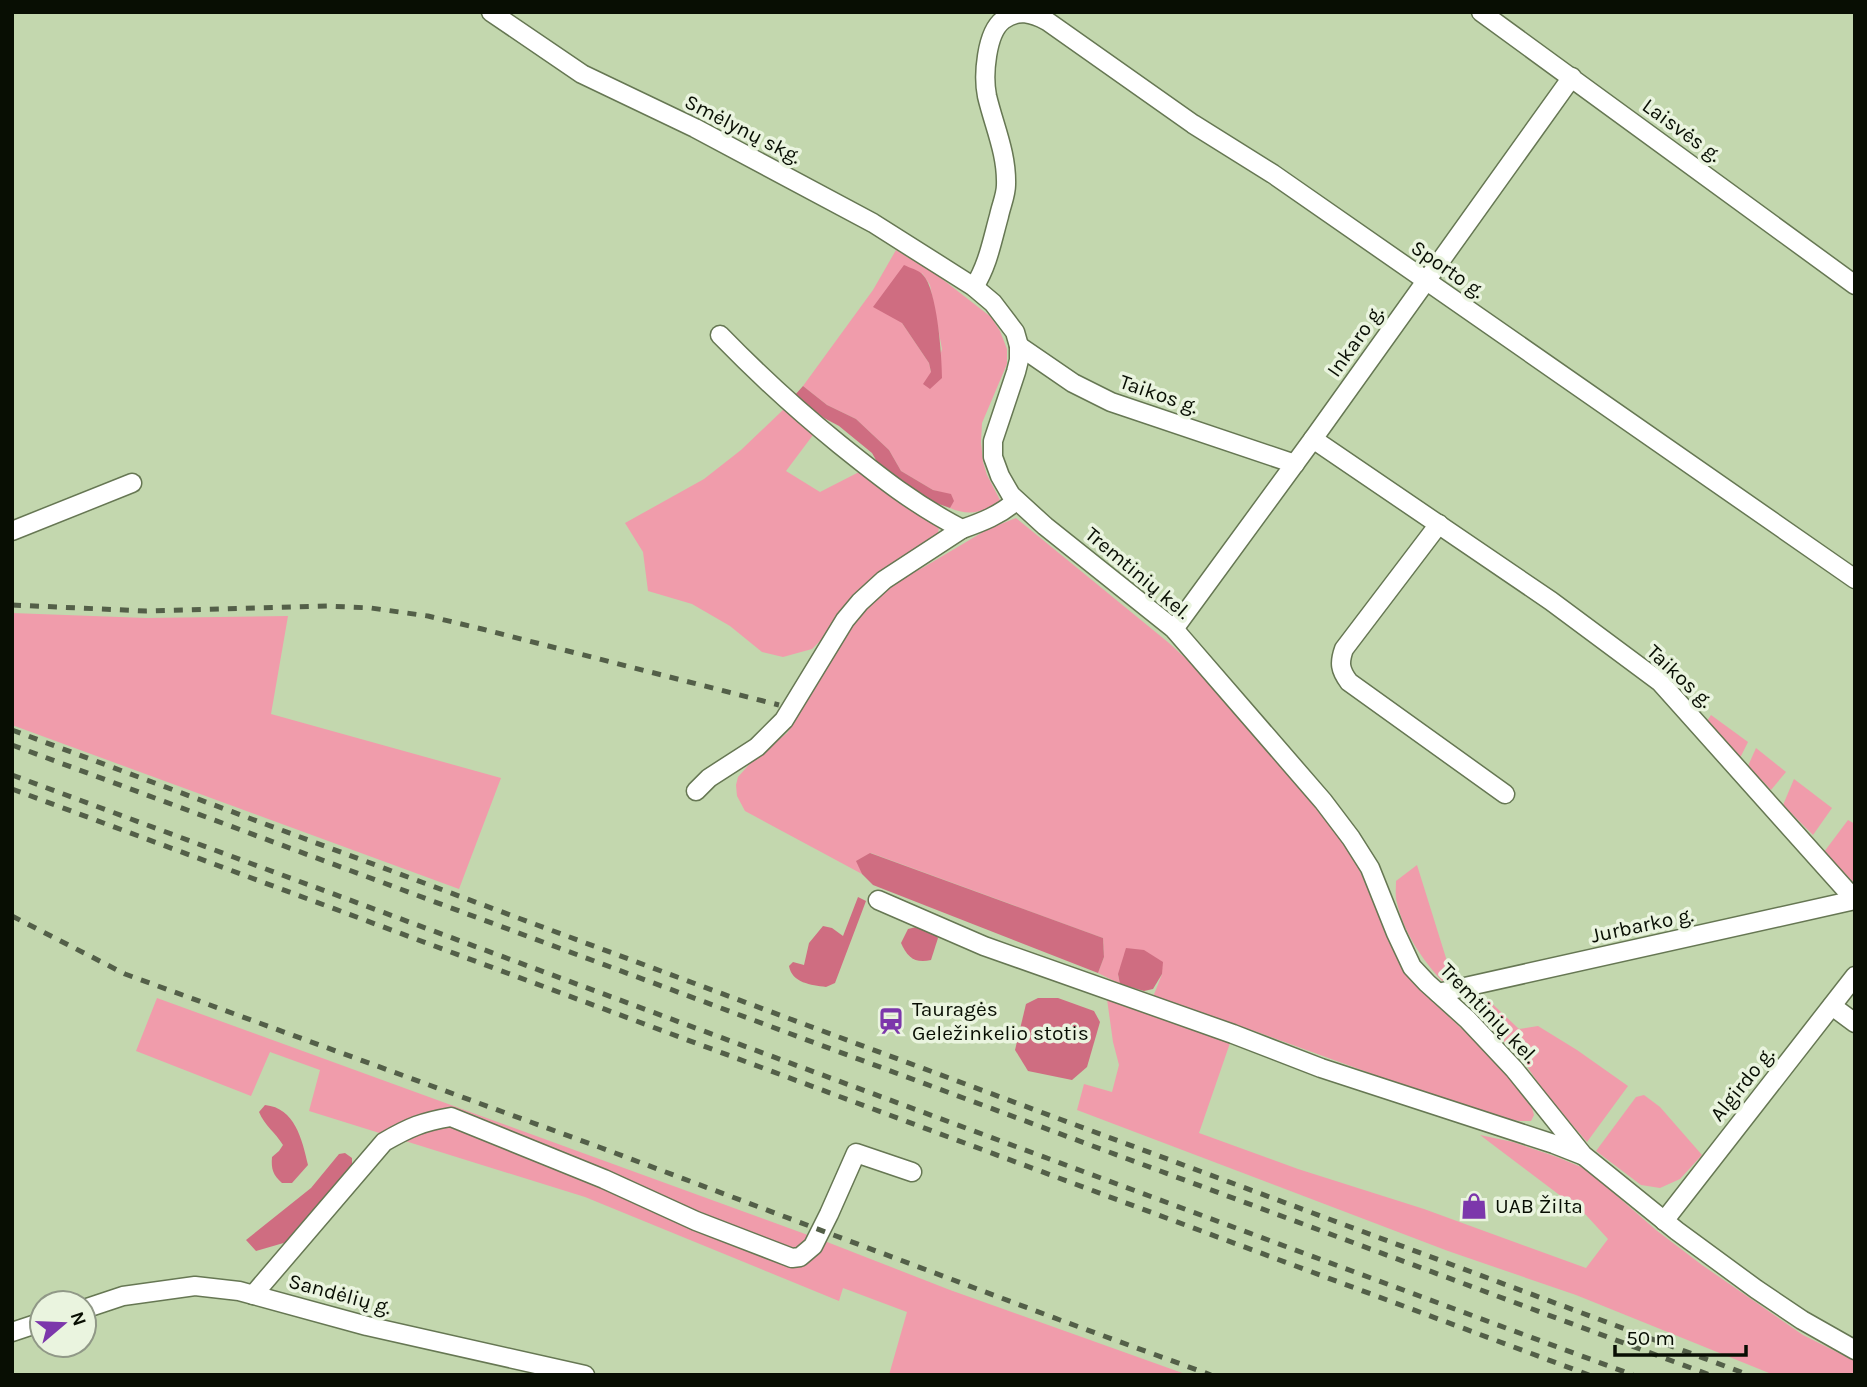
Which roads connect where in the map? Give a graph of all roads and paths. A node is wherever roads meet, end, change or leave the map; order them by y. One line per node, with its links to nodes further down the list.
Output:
1 (491, 12): 6 (street, Smėlynų skg.)
2 (1481, 12): 3 (street, Laisvės g.)
3 (1572, 77): 4 (street, Inkaro g.); 5 (street, Laisvės g.)
4 (1425, 281): 6 (street, Sporto g.); 9 (street, Inkaro g.); 16 (street, Sporto g.)
5 (1855, 285)
6 (974, 287): 8 (street)
7 (720, 335): 14 (street)
8 (1019, 346): 10 (street, Taikos g.); 12 (street, Tremtinių kel.)
9 (1313, 439): 10 (street, Inkaro g.); 13 (street, Taikos g.)
10 (1294, 464): 17 (street, Inkaro g.)
11 (132, 483): 15 (street)
12 (1016, 501): 14 (street); 17 (street, Tremtinių kel.)
13 (1439, 524): 19 (street); 21 (street, Taikos g.)
14 (962, 529): 18 (street)
15 (12, 531)
16 (1855, 579)
17 (1174, 629): 23 (street, Tremtinių kel.)
18 (696, 791)
19 (1505, 794)
20 (878, 900): 27 (street, Tremtinių kel.)
21 (1855, 900): 23 (street, Jurbarko g.)
22 (1855, 976): 24 (street, Algirdo g.)
23 (1438, 993): 26 (street, Tremtinių kel.)
24 (1832, 1006): 25 (street); 30 (street, Algirdo g.)
25 (1855, 1023)
26 (1542, 1105): 27 (street); 28 (street, Tremtinių kel.)
27 (1523, 1135): 28 (street, Tremtinių kel.)
28 (1583, 1155): 30 (street, Tremtinių kel.)
29 (912, 1172): 31 (street)
30 (1664, 1221): 33 (street, Tremtinių kel.)
31 (253, 1295): 32 (street, Sandėlių g.); 34 (street, Sandėlių g.)
32 (98, 1304)
33 (1855, 1350)
34 (584, 1375)

